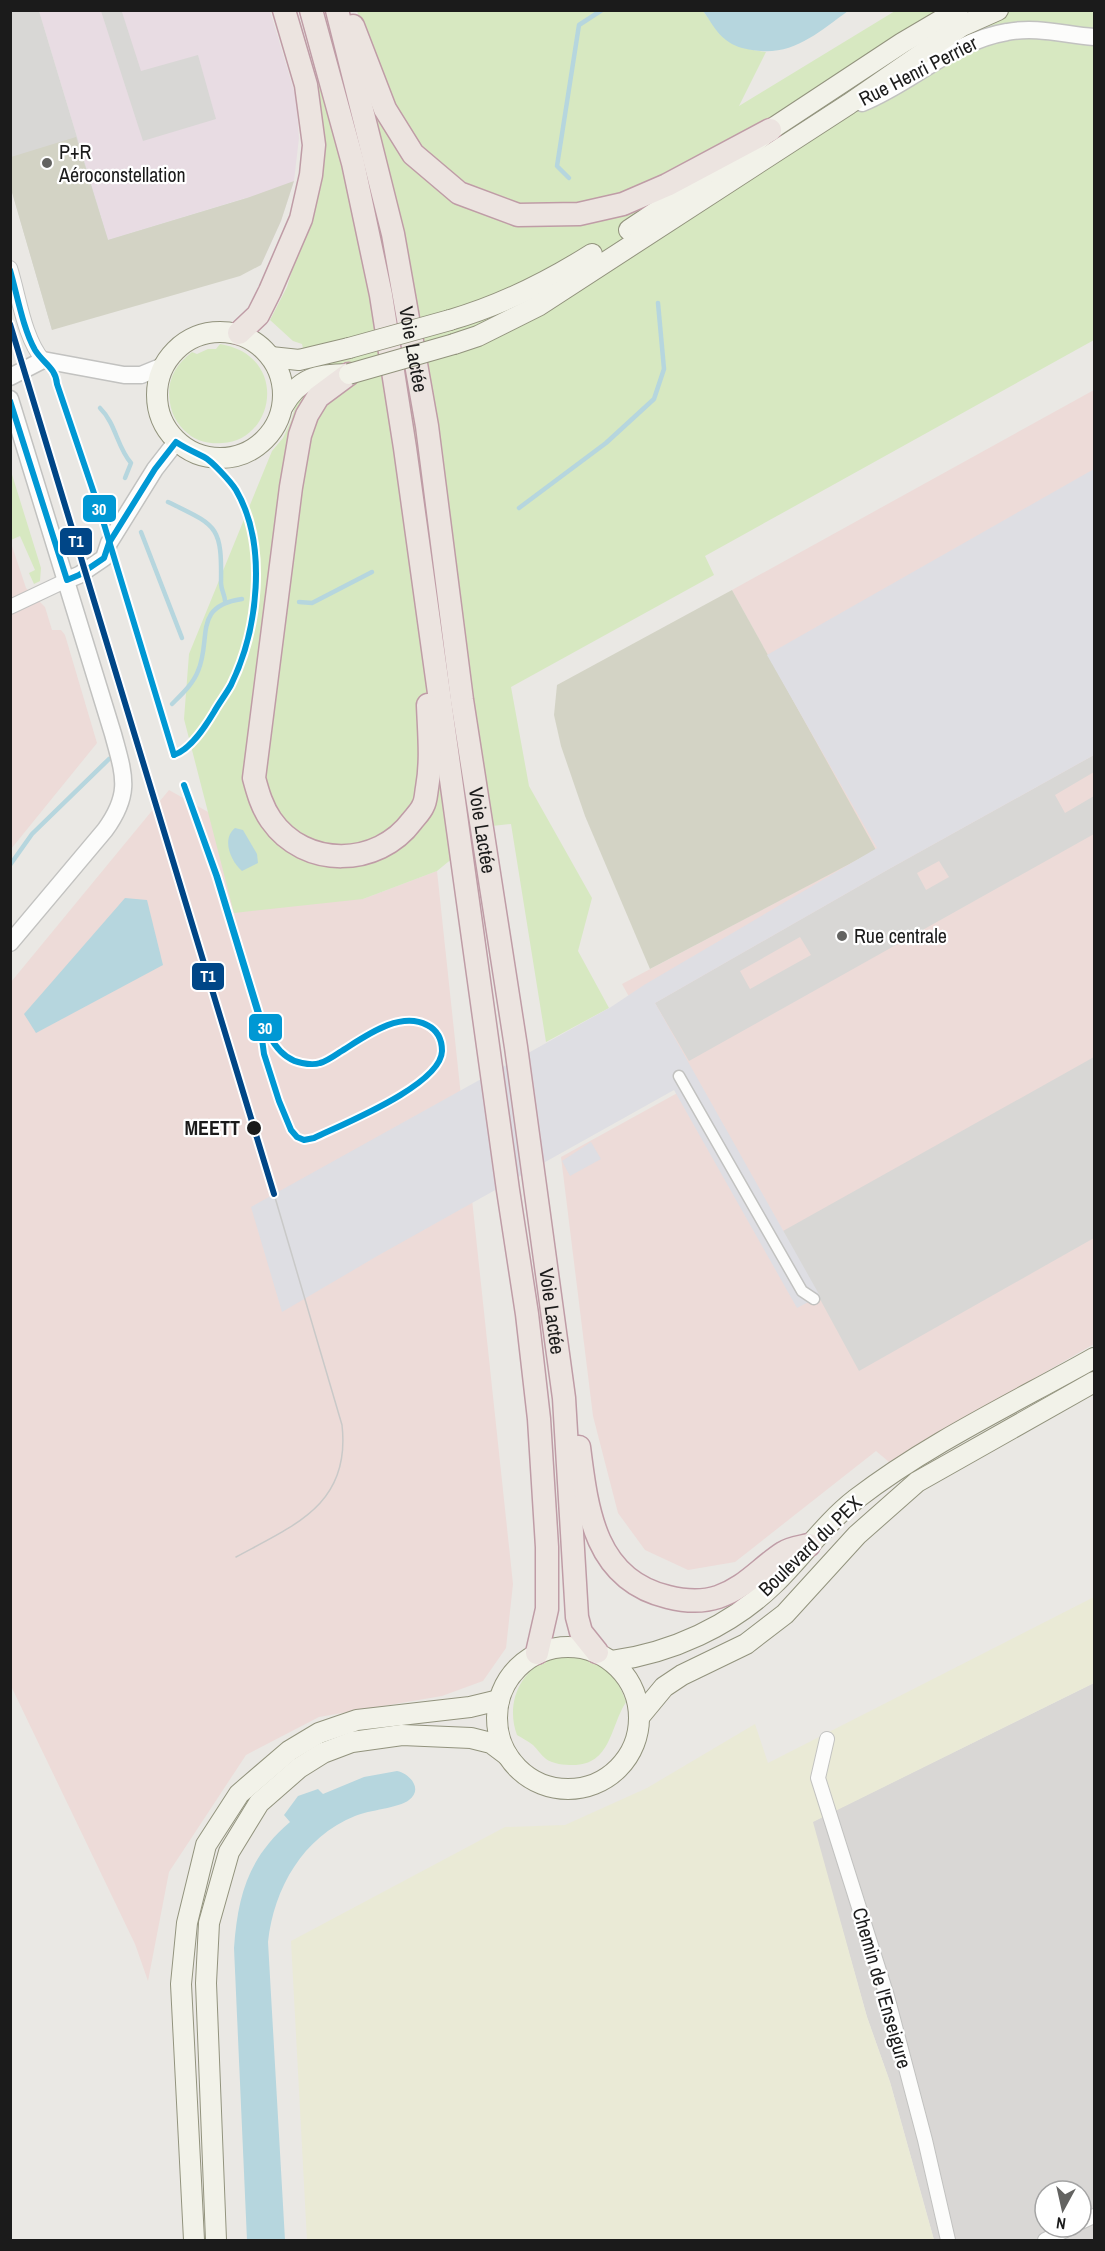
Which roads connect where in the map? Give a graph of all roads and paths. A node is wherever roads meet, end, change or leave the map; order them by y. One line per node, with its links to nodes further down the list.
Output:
1 (284, 10): 11 (highway)
2 (311, 10): 22 (highway, Voie Lactée)
3 (337, 10): 25 (highway, Voie Lactée)
4 (347, 10): 9 (highway)
5 (958, 10): 9 (main road)
6 (998, 10): 8 (main road)
7 (1095, 37): 8 (street, Rue Henri Perrier)
8 (849, 104): 15 (main road, bridge)
9 (770, 130): 12 (main road, bridge)
10 (10, 268): 13 (street)
11 (239, 333): 12 (main road); 14 (main road)
12 (271, 357): 18 (main road)
13 (44, 360): 14 (street); 16 (street)
14 (163, 366): 19 (main road)
15 (349, 374): 18 (main road); 22 (highway)
16 (10, 377)
17 (10, 399): 20 (street)
18 (283, 406): 19 (main road)
19 (176, 442): 20 (street)
20 (67, 580): 21 (street); 23 (street)
21 (10, 607)
22 (436, 672): 30 (highway, Voie Lactée)
23 (10, 943)
24 (679, 1076): 26 (street)
25 (549, 1292): 29 (highway); 31 (highway, Voie Lactée)
26 (814, 1299)
27 (1095, 1358): 29 (main road, Boulevard du PEX)
28 (1095, 1382): 33 (main road, Boulevard du PEX)
29 (809, 1545): 31 (main road, Boulevard du PEX)
30 (537, 1653): 31 (main road); 32 (main road)
31 (604, 1657): 33 (main road)
32 (499, 1700): 35 (main road); 36 (main road)
33 (640, 1716): 35 (main road)
34 (827, 1738): 38 (street, Chemin de l'Enseigure)
35 (507, 1755): 37 (main road)
36 (194, 2241)
37 (216, 2241)
38 (948, 2241)

